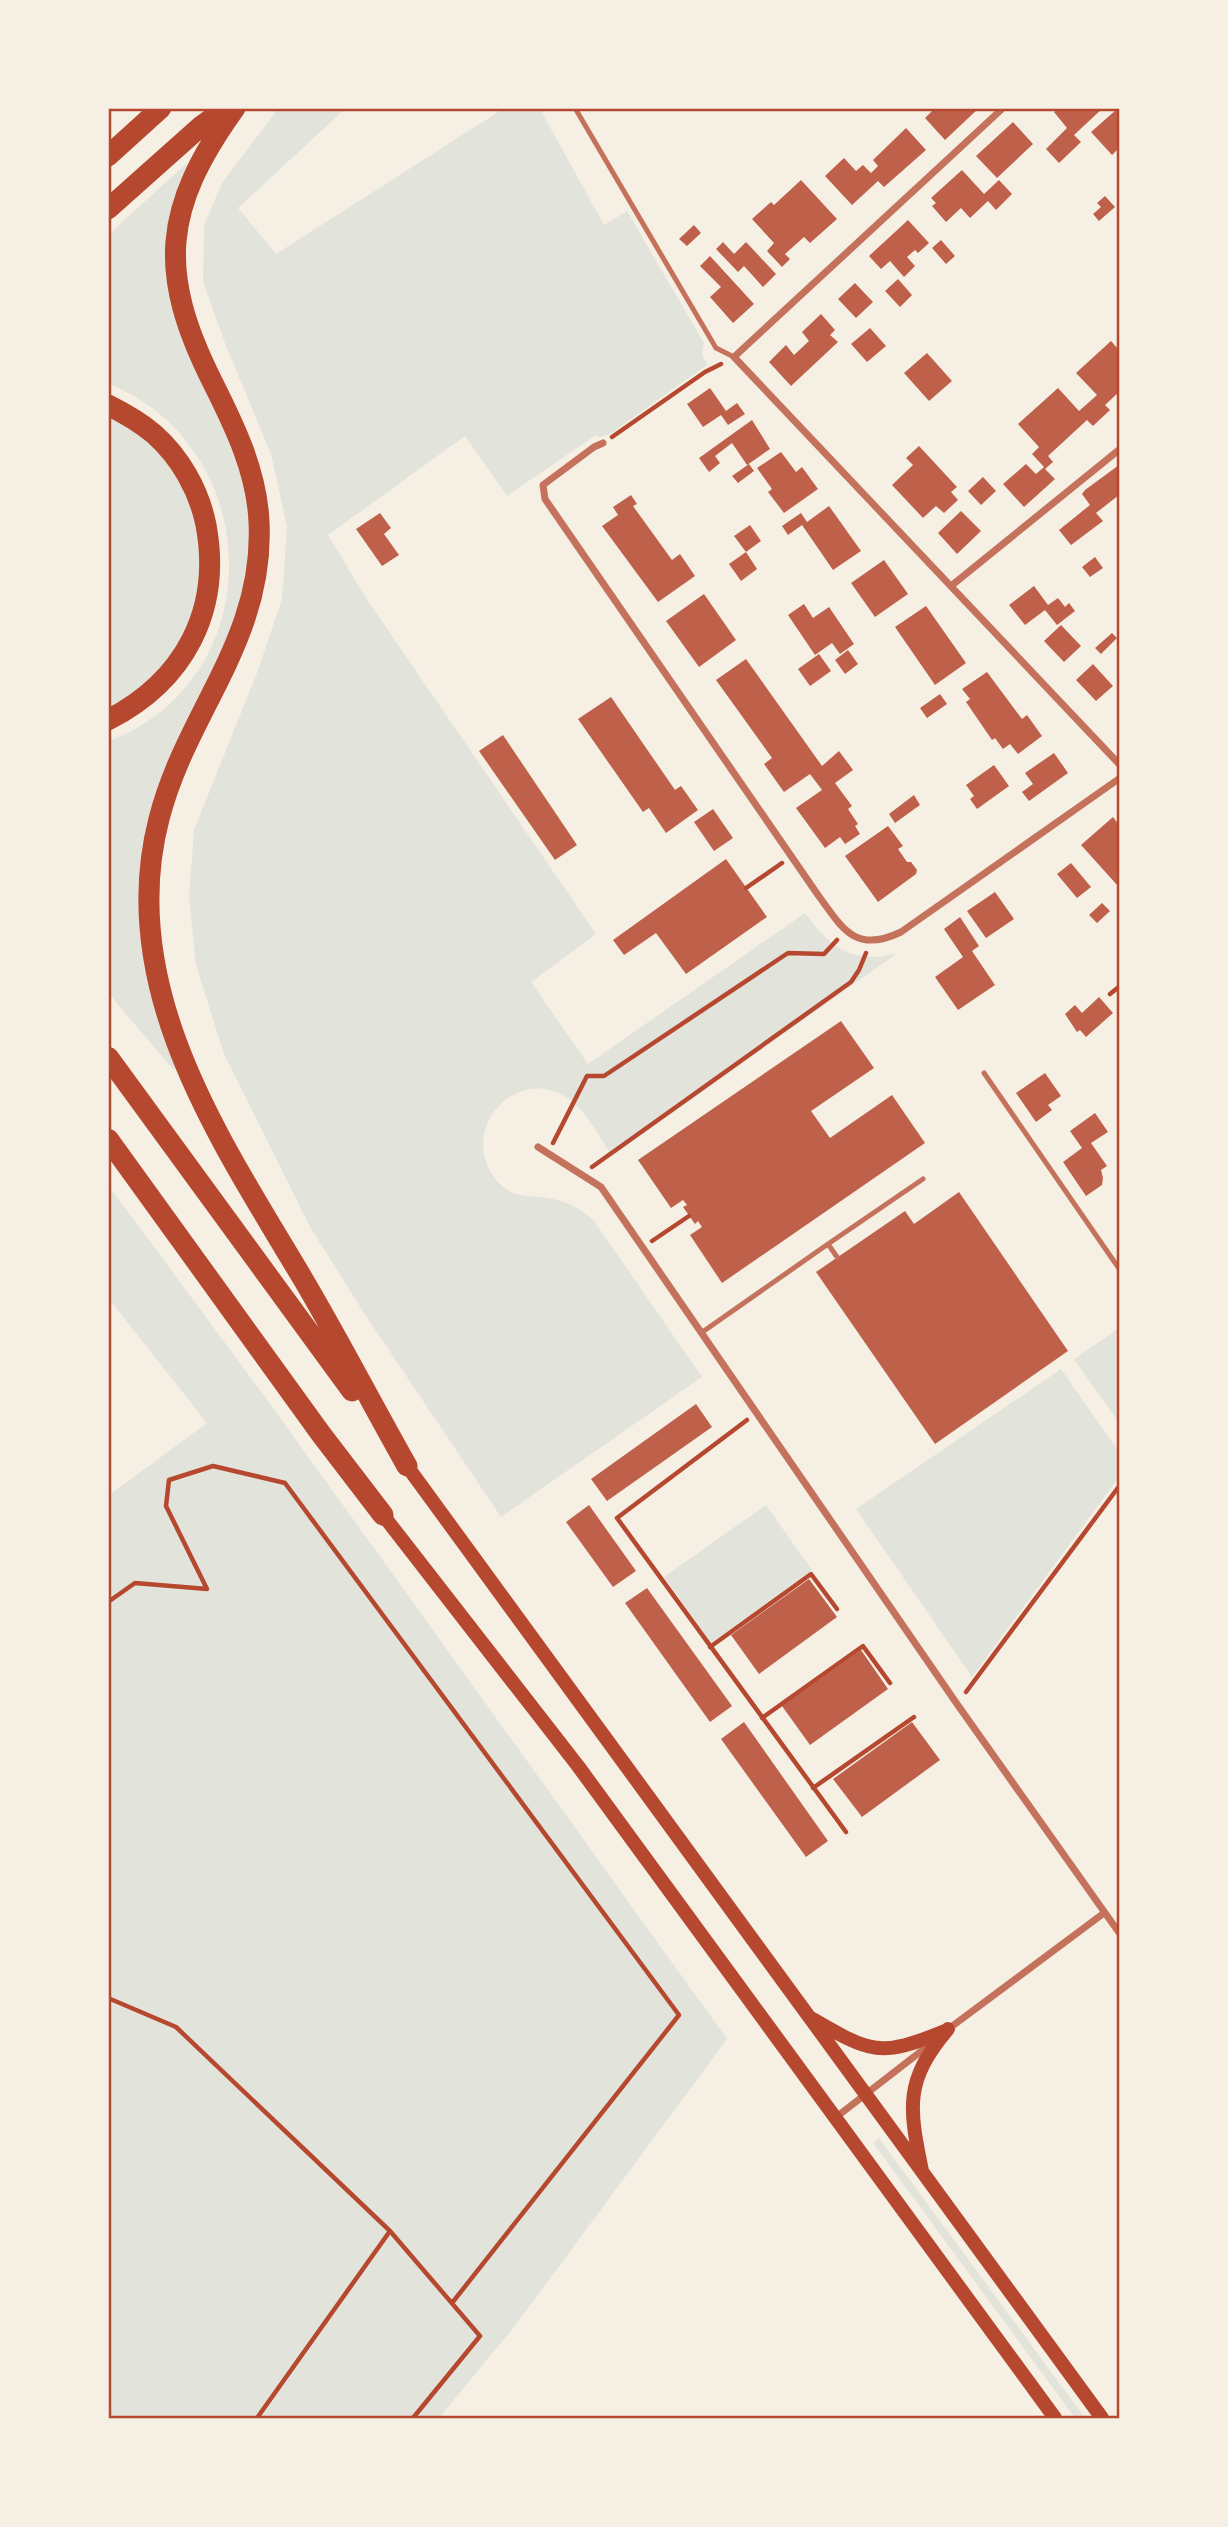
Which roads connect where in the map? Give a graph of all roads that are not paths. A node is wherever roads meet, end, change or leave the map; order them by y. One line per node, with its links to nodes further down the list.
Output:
1 (161, 108): 6 (highway)
2 (226, 108): 7 (highway)
3 (236, 108): 25 (highway)
4 (575, 108): 8 (lane)
5 (1003, 108): 8 (street)
6 (108, 156)
7 (108, 209)
8 (734, 357): 12 (street)
9 (108, 405): 13 (highway)
10 (603, 443): 15 (street)
11 (1119, 449): 12 (street)
12 (951, 586): 14 (street)
13 (108, 720)
14 (1119, 765)
15 (1119, 778)
16 (108, 1057): 25 (highway)
17 (984, 1073): 23 (lane)
18 (111, 1144): 26 (highway)
19 (538, 1147): 24 (street)
20 (923, 1179): 21 (lane)
21 (828, 1244): 22 (lane); 24 (lane)
22 (837, 1257)
23 (1119, 1270)
24 (701, 1332): 27 (street)
25 (407, 1466): 29 (main road)
26 (383, 1515): 32 (main road)
27 (1104, 1913): 28 (street); 30 (street)
28 (1119, 1934)
29 (807, 2016): 30 (main road); 31 (main road)
30 (948, 2029): 31 (street); 33 (main road)
31 (865, 2096): 32 (street); 33 (main road)
32 (835, 2118): 34 (main road)
33 (923, 2176): 35 (main road)
34 (1055, 2418)
35 (1102, 2418)

